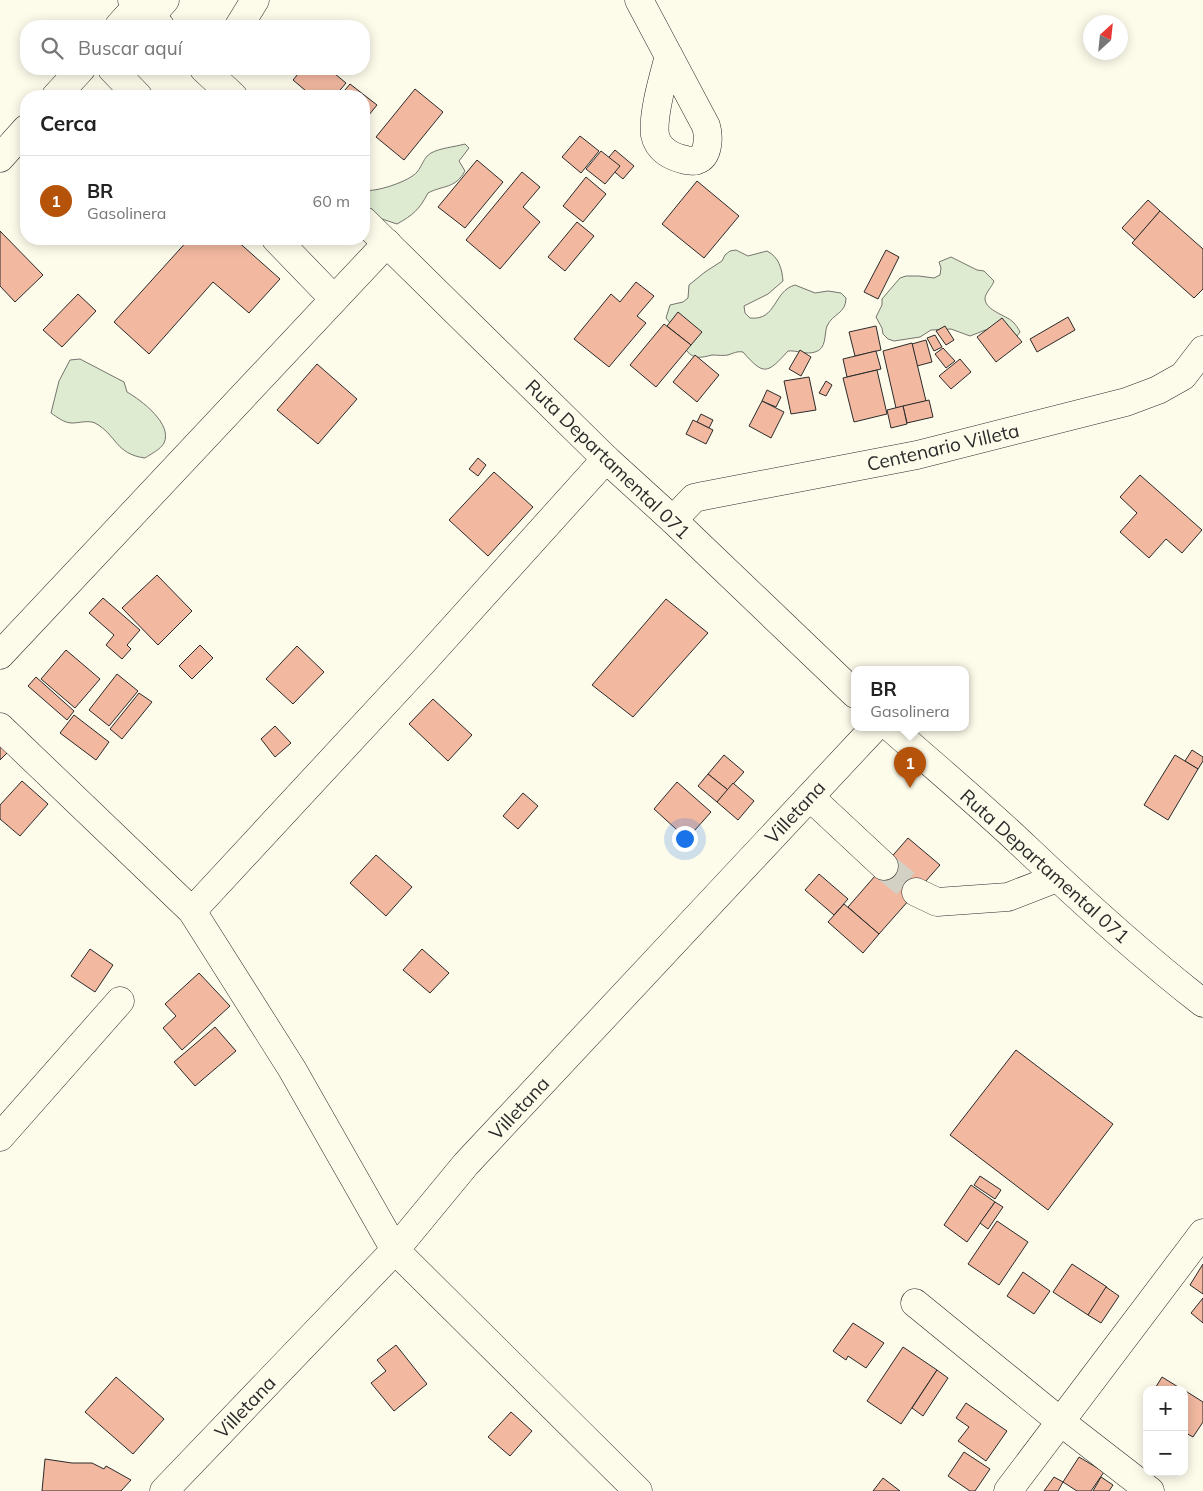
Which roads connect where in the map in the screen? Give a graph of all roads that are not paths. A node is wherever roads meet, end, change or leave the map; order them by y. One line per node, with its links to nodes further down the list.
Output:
1 (254, 0): 5 (street)
2 (640, 0): 6 (street)
3 (149, 10): 4 (street)
4 (130, 20)
5 (243, 20)
6 (669, 56)
7 (75, 75): 10 (street)
8 (118, 75): 11 (street)
9 (211, 75): 12 (street)
10 (62, 90)
11 (132, 90)
12 (227, 90)
13 (20, 136): 14 (street)
14 (0, 158)
15 (370, 227): 16 (street, Ruta Departamental 071)
16 (387, 243): 18 (street); 20 (street, Ruta Departamental 071)
17 (282, 245): 18 (street)
18 (334, 299): 22 (street)
19 (1203, 350): 21 (street, Centenario Villeta)
20 (606, 459): 21 (street, Ruta Departamental 071); 31 (street)
21 (673, 520): 23 (street, Ruta Departamental 071)
22 (0, 655)
23 (851, 690)
24 (0, 727): 31 (street)
25 (871, 731): 27 (street, Villetana)
26 (894, 731): 29 (street, Ruta Departamental 071)
27 (810, 797): 28 (street); 36 (street, Villetana)
28 (884, 866)
29 (1057, 878): 30 (street); 33 (street, Ruta Departamental 071)
30 (916, 892)
31 (192, 911): 36 (street)
32 (120, 1001): 34 (street)
33 (1203, 1003)
34 (0, 1137)
35 (1203, 1233): 38 (street)
36 (395, 1250): 39 (street, Villetana); 40 (street)
37 (915, 1303): 38 (street)
38 (1061, 1422): 41 (street); 42 (street)
39 (164, 1491)
40 (638, 1491)
41 (1008, 1491)
42 (1150, 1491)

